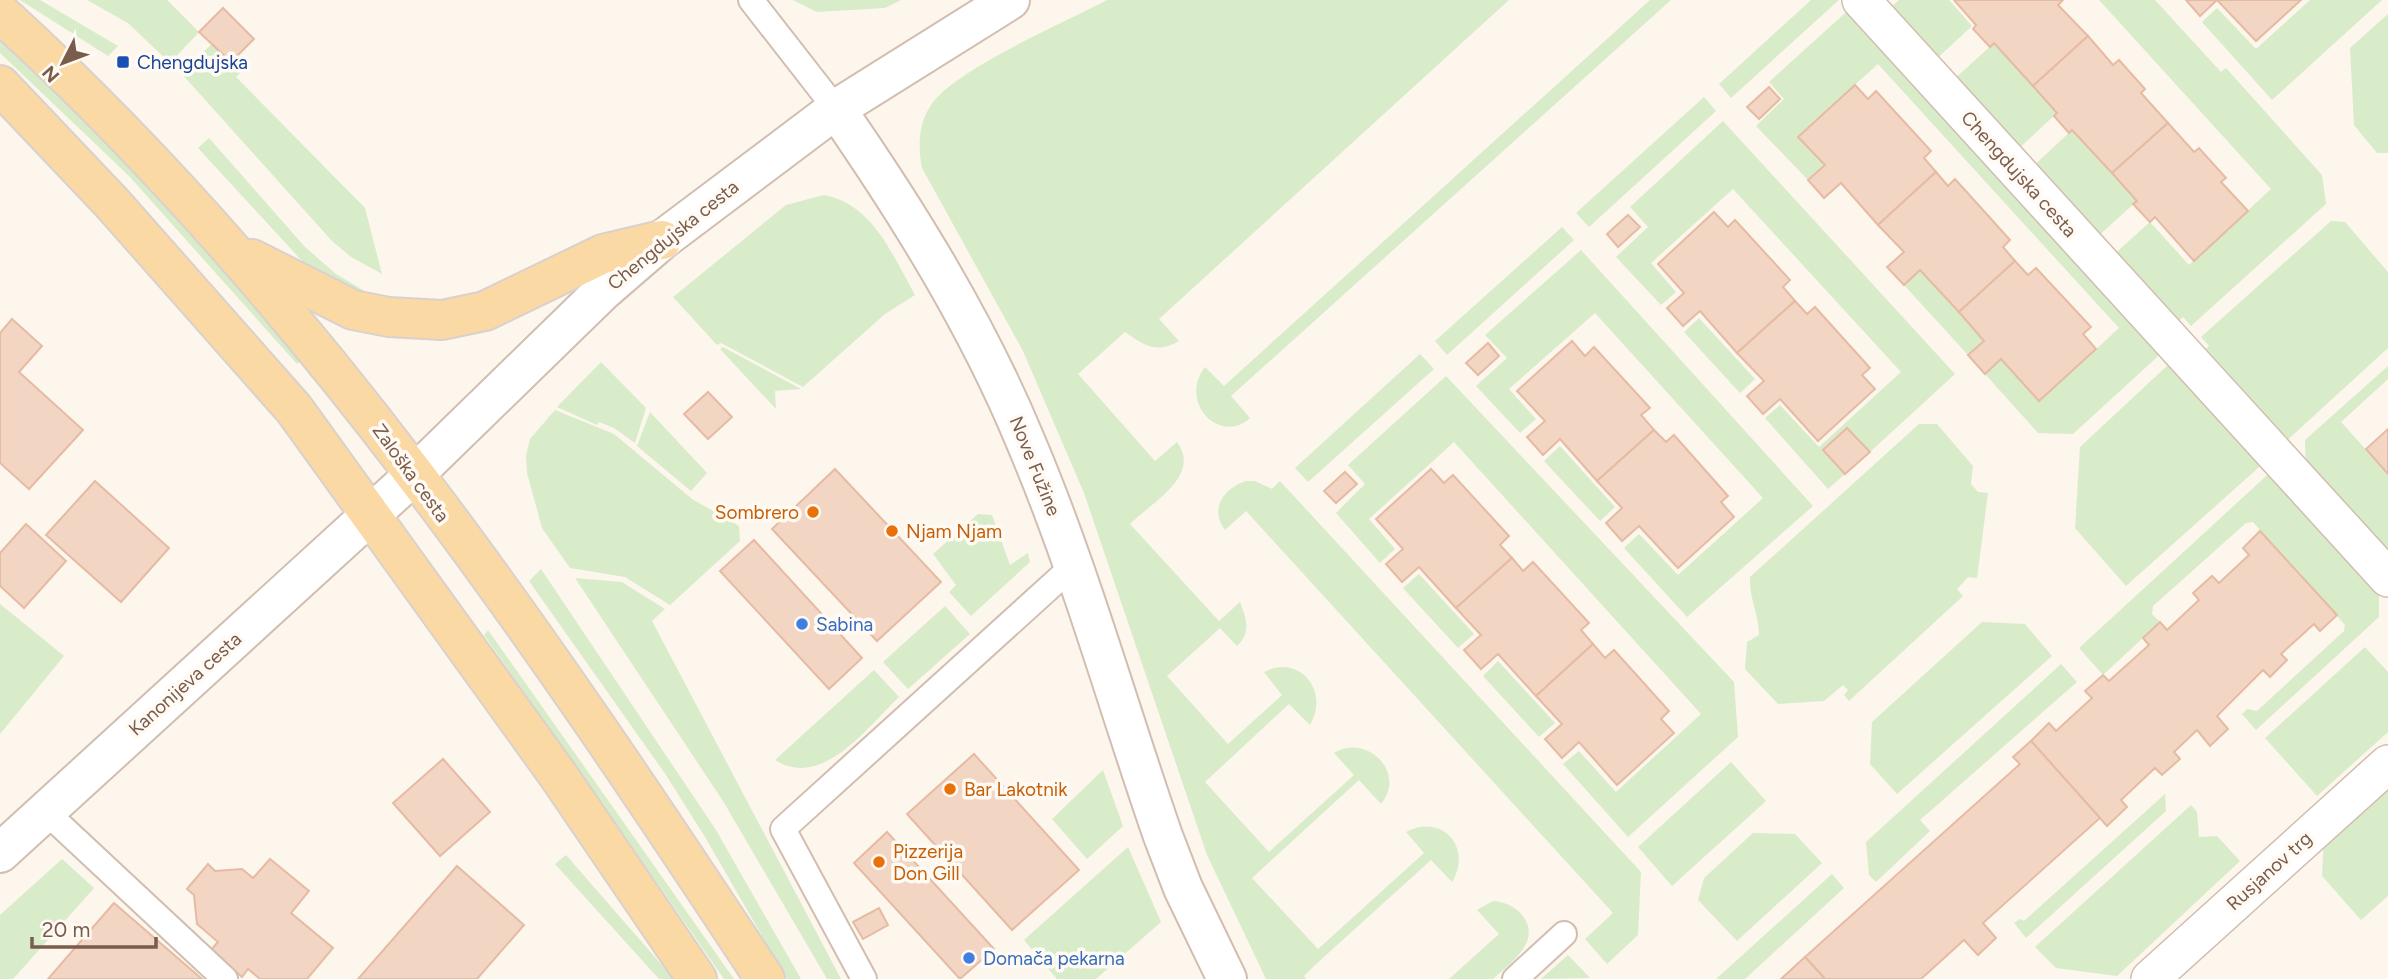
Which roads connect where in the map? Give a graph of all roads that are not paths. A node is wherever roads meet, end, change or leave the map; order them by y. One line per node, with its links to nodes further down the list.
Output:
1 (751, 0): 6 (lane, Nove Fužine)
2 (1010, 0): 6 (street, Chengdujska cesta)
3 (1861, 0): 12 (street, Chengdujska cesta)
4 (0, 13): 8 (main road, Zaloška cesta)
5 (0, 85): 10 (main road)
6 (836, 109): 7 (street, Chengdujska cesta); 11 (street, Nove Fužine)
7 (662, 240): 8 (main road); 9 (street, Chengdujska cesta)
8 (232, 248): 9 (main road, Zaloška cesta)
9 (414, 475): 10 (street, Chengdujska cesta); 19 (main road, Zaloška cesta)
10 (370, 515): 14 (street, Kanonijeva cesta); 18 (main road)
11 (1073, 566): 20 (lane); 21 (street, Nove Fužine)
12 (2388, 578)
13 (2388, 764): 23 (street, Rusjanov trg)
14 (45, 811): 15 (street, Kanonijeva cesta); 17 (lane)
15 (0, 853)
16 (1563, 934): 22 (lane)
17 (225, 979)
18 (697, 979)
19 (765, 979)
20 (864, 979)
21 (1227, 979)
22 (1515, 979)
23 (2150, 979)

